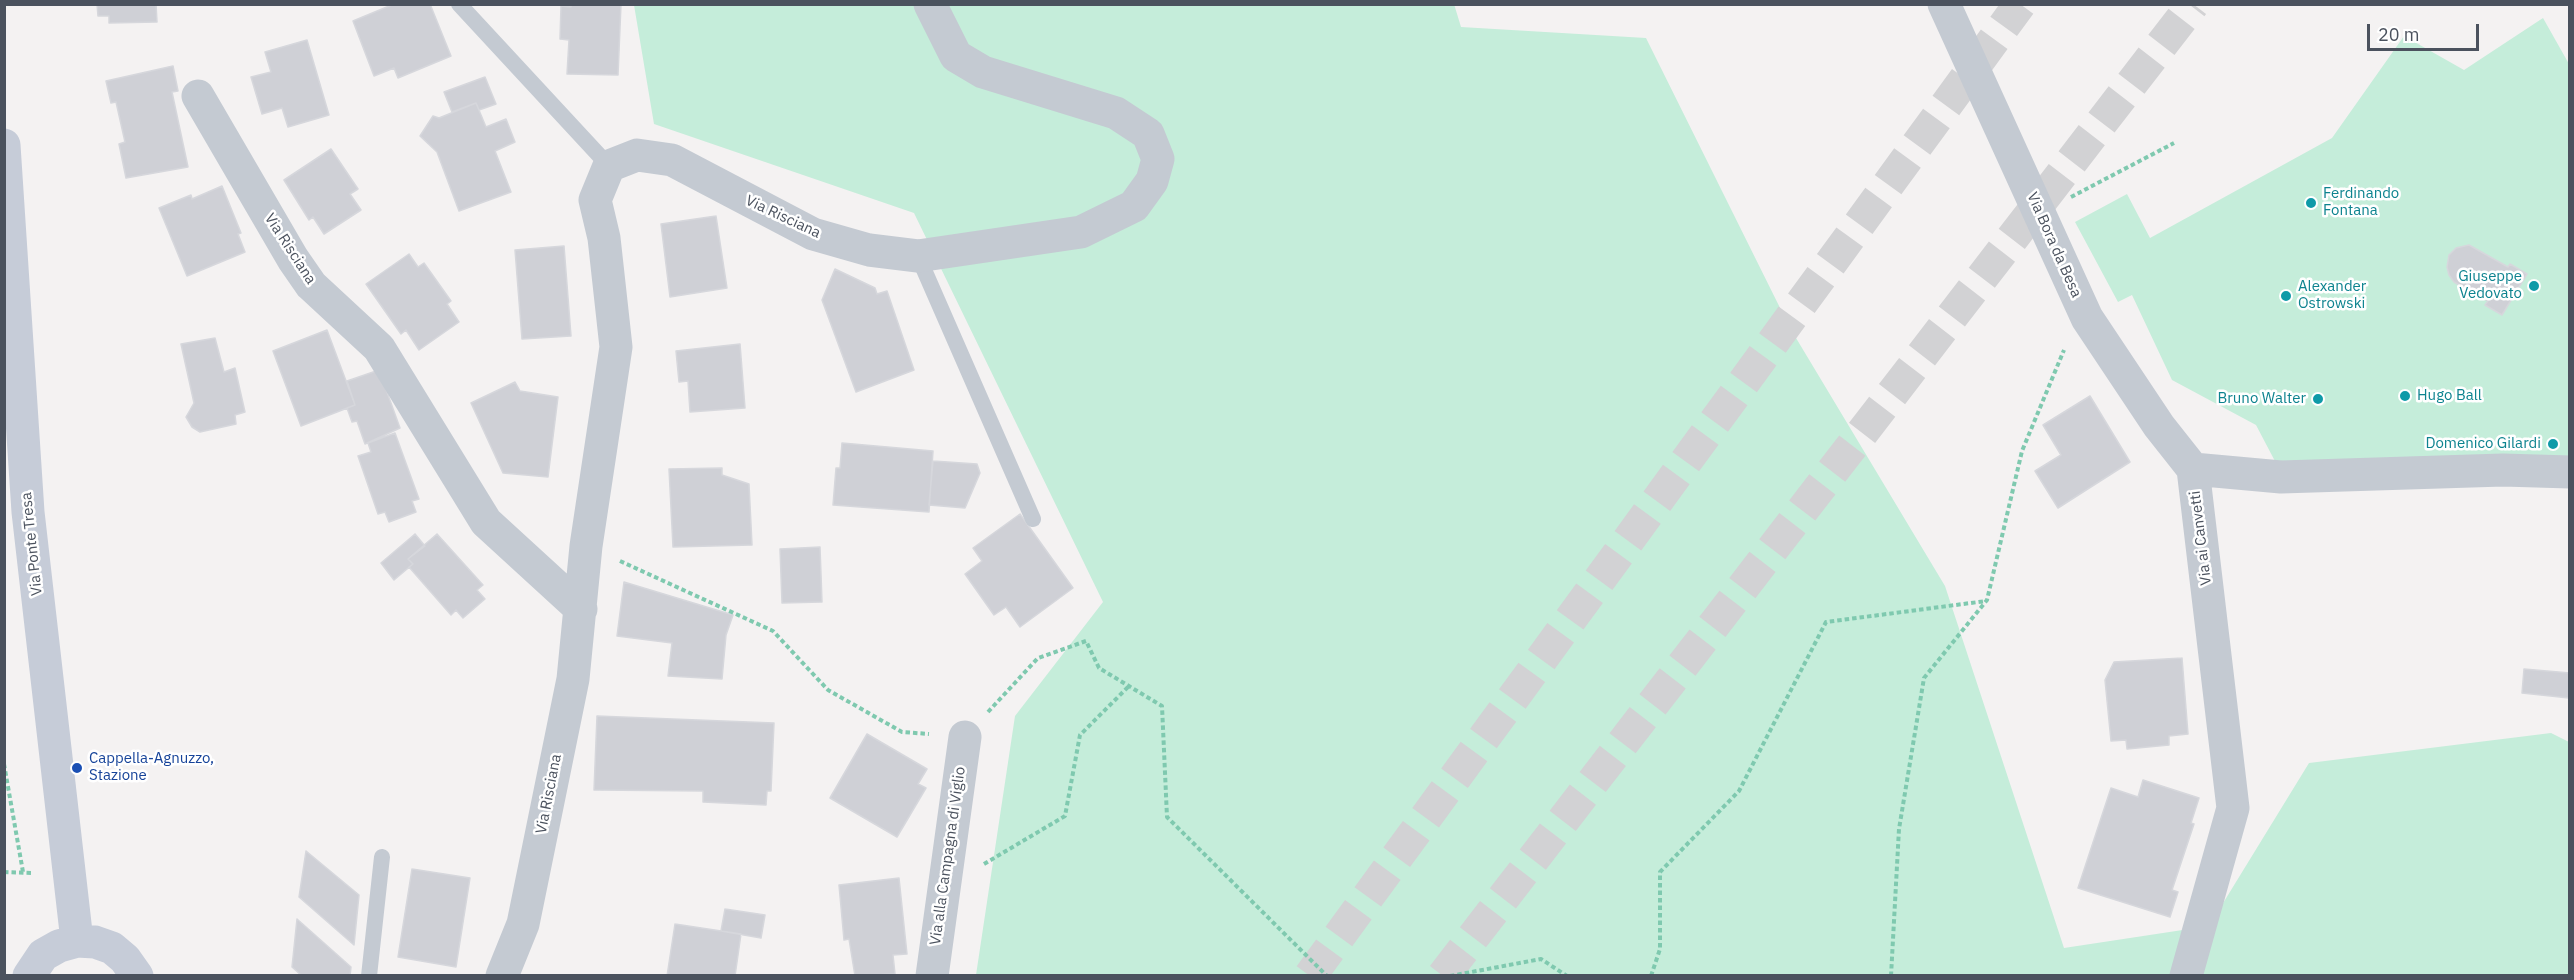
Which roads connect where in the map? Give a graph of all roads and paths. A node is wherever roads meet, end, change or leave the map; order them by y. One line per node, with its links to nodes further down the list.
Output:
1 (459, 4): 7 (lane)
2 (930, 4): 9 (street, Via Risciana)
3 (1944, 4): 8 (street, Via Bora da Besa)
4 (198, 96): 16 (street, Via Risciana)
5 (2174, 143): 8 (path)
6 (4, 144): 25 (main road, Via Ponte Tresa)
7 (609, 166): 9 (street, Via Risciana); 14 (street, Via Risciana)
8 (2041, 212): 10 (street, Via Bora da Besa)
9 (918, 256): 13 (lane)
10 (2086, 318): 11 (street, Via Bora da Besa); 15 (path)
11 (2193, 469): 12 (street, Via ai Canvetti); 36 (street, Via ai Canvetti)
12 (2570, 472)
13 (1033, 519)
14 (586, 546): 16 (street, Via Risciana); 18 (path)
15 (1988, 600): 34 (path); 35 (path)
16 (581, 609): 29 (street, Via Risciana)
17 (1129, 686): 18 (path); 24 (path); 31 (path)
18 (965, 737): 24 (street, Via alla Campagna di Viglio)
19 (4, 764): 22 (path)
20 (382, 857): 28 (lane)
21 (4, 872): 22 (path)
22 (23, 872): 23 (path)
23 (37, 873)
24 (944, 889): 30 (street, Via alla Campagna di Viglio)
25 (77, 941): 26 (main road); 27 (main road)
26 (28, 975)
27 (137, 975)
28 (369, 975)
29 (502, 975)
30 (932, 975)
31 (1327, 975)
32 (1450, 975): 33 (path)
33 (1567, 975)
34 (1651, 975)
35 (1891, 975)
36 (2186, 975)

